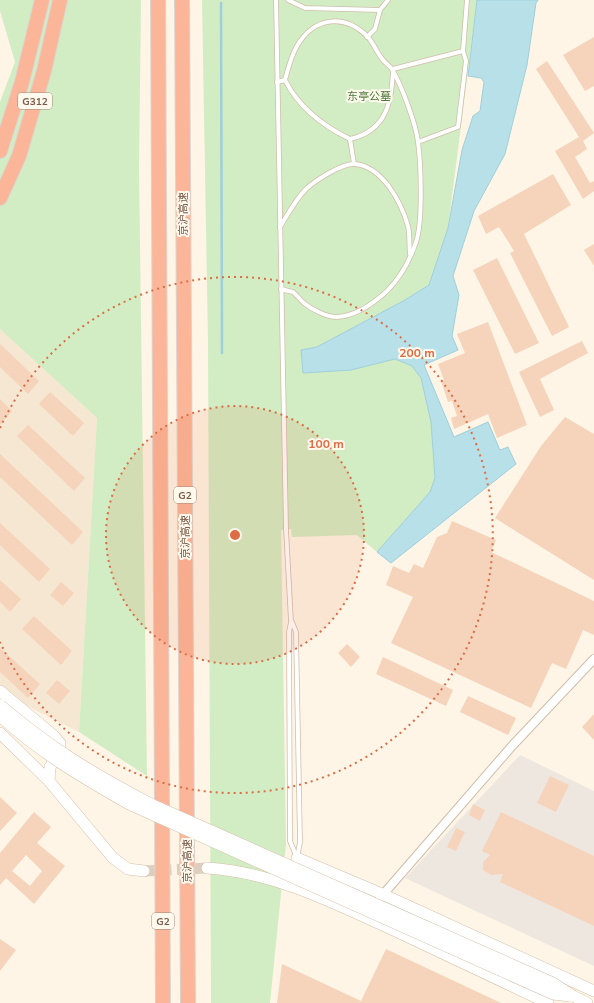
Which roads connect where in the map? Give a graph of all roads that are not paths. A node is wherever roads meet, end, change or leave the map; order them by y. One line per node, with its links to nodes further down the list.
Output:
1 (42, 0): 17 (highway, G312)
2 (60, 0): 19 (highway, G312)
3 (158, 0): 38 (highway, G2)
4 (182, 0): 39 (highway, 京沪高速 / G2)
5 (276, 0): 14 (lane)
6 (288, 0): 9 (lane)
7 (388, 0): 9 (lane)
8 (467, 0): 11 (lane)
9 (380, 10): 10 (lane)
10 (367, 37): 12 (lane); 13 (lane)
11 (463, 51): 12 (lane); 16 (lane)
12 (393, 69): 15 (lane); 16 (lane)
13 (285, 80): 14 (lane); 15 (lane)
14 (277, 82): 20 (lane)
15 (350, 139): 18 (lane)
16 (418, 142): 21 (lane)
17 (0, 151)
18 (354, 164): 20 (lane); 21 (lane)
19 (0, 198)
20 (280, 226): 22 (lane)
21 (410, 256): 22 (lane)
22 (281, 289): 23 (lane)
23 (292, 622): 30 (lane); 30 (lane)
24 (594, 659): 34 (street)
25 (0, 691): 29 (main road)
26 (0, 705): 37 (main road, bridge)
27 (0, 716): 37 (main road, bridge)
28 (0, 733): 29 (main road)
29 (49, 781): 32 (main road)
30 (297, 858): 33 (main road); 34 (main road)
31 (207, 868): 33 (main road)
32 (144, 872)
33 (294, 888): 35 (main road)
34 (382, 894): 35 (street); 36 (main road)
35 (370, 920): 40 (main road)
36 (594, 992)
37 (573, 996): 41 (main road)
38 (163, 1003)
39 (188, 1003)
40 (548, 1003)
41 (587, 1003)

